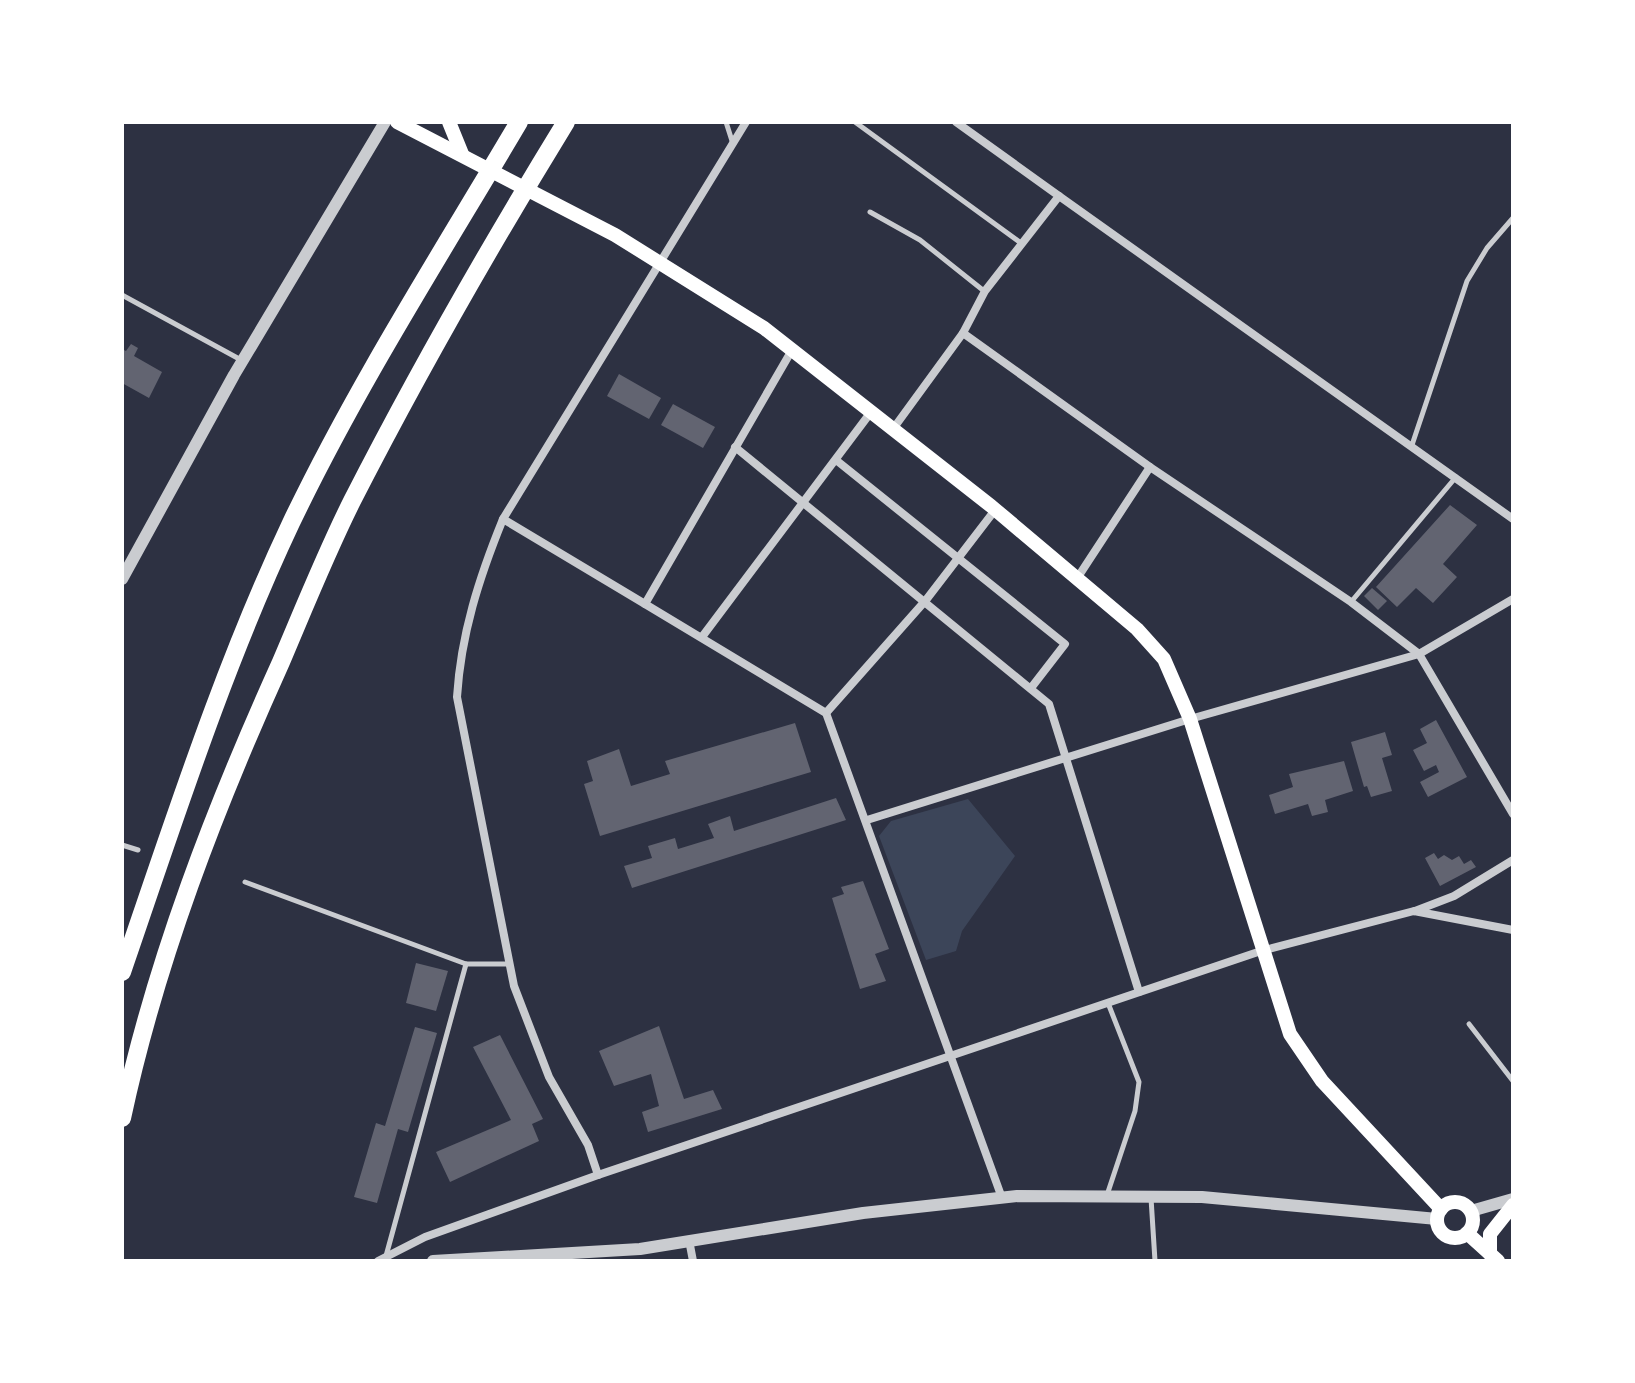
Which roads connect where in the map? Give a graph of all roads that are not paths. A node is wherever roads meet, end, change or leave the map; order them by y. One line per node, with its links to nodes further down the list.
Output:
1 (385, 122): 21 (street)
2 (397, 122): 11 (main road)
3 (449, 122): 11 (main road)
4 (519, 122): 57 (highway)
5 (566, 122): 63 (highway)
6 (726, 122): 10 (lane)
7 (746, 122): 10 (street)
8 (855, 122): 15 (lane)
9 (956, 122): 12 (street)
10 (733, 144): 16 (street)
11 (463, 155): 16 (main road)
12 (1059, 196): 15 (street); 24 (street)
13 (870, 212): 17 (lane)
14 (1513, 218): 24 (lane)
15 (1021, 243): 17 (street)
16 (662, 264): 20 (main road); 31 (street)
17 (985, 291): 19 (street)
18 (122, 295): 21 (lane)
19 (963, 333): 23 (street); 27 (street)
20 (792, 350): 22 (main road); 25 (street)
21 (243, 362): 34 (street)
22 (871, 412): 23 (main road); 26 (street)
23 (893, 429): 30 (main road)
24 (1412, 445): 28 (street)
25 (735, 447): 29 (street); 39 (street)
26 (836, 460): 29 (street); 33 (street)
27 (1150, 467): 35 (street); 38 (street)
28 (1456, 477): 32 (street); 38 (lane)
29 (804, 502): 37 (street); 40 (street)
30 (995, 510): 33 (street); 35 (main road)
31 (503, 519): 39 (street); 56 (street)
32 (1513, 519)
33 (959, 556): 37 (street); 42 (street)
34 (122, 579)
35 (1075, 581): 44 (main road)
36 (1513, 599): 41 (street)
37 (926, 600): 42 (street); 43 (street)
38 (1351, 602): 41 (street)
39 (645, 604): 40 (street)
40 (702, 637): 43 (street)
41 (1419, 654): 44 (street); 46 (street)
42 (1031, 688): 45 (street)
43 (826, 713): 47 (street)
44 (1190, 719): 45 (street); 54 (main road)
45 (1066, 758): 47 (street); 58 (street)
46 (1513, 814)
47 (867, 820): 61 (street)
48 (122, 845): 49 (lane)
49 (138, 850)
50 (1513, 860): 52 (street)
51 (245, 882): 55 (lane)
52 (1414, 911): 53 (street); 54 (street)
53 (1513, 930)
54 (1261, 951): 58 (street); 70 (main road)
55 (466, 964): 56 (lane); 74 (lane)
56 (508, 964): 64 (street)
57 (122, 972)
58 (1139, 992): 59 (street)
59 (1108, 1003): 61 (street); 65 (lane)
60 (1469, 1024): 62 (lane)
61 (951, 1058): 64 (street); 67 (street)
62 (1513, 1081)
63 (122, 1118)
64 (598, 1175): 74 (street)
65 (1106, 1196): 66 (street); 67 (street)
66 (1151, 1197): 70 (street); 77 (lane)
67 (1002, 1198): 72 (street)
68 (1513, 1202): 69 (street); 73 (main road)
69 (1471, 1211): 70 (main road); 71 (main road)
70 (1439, 1214): 71 (main road)
71 (1467, 1233): 73 (main road)
72 (689, 1240): 75 (street); 76 (street)
73 (1494, 1258)
74 (382, 1259)
75 (433, 1261)
76 (693, 1261)
77 (1155, 1261)

